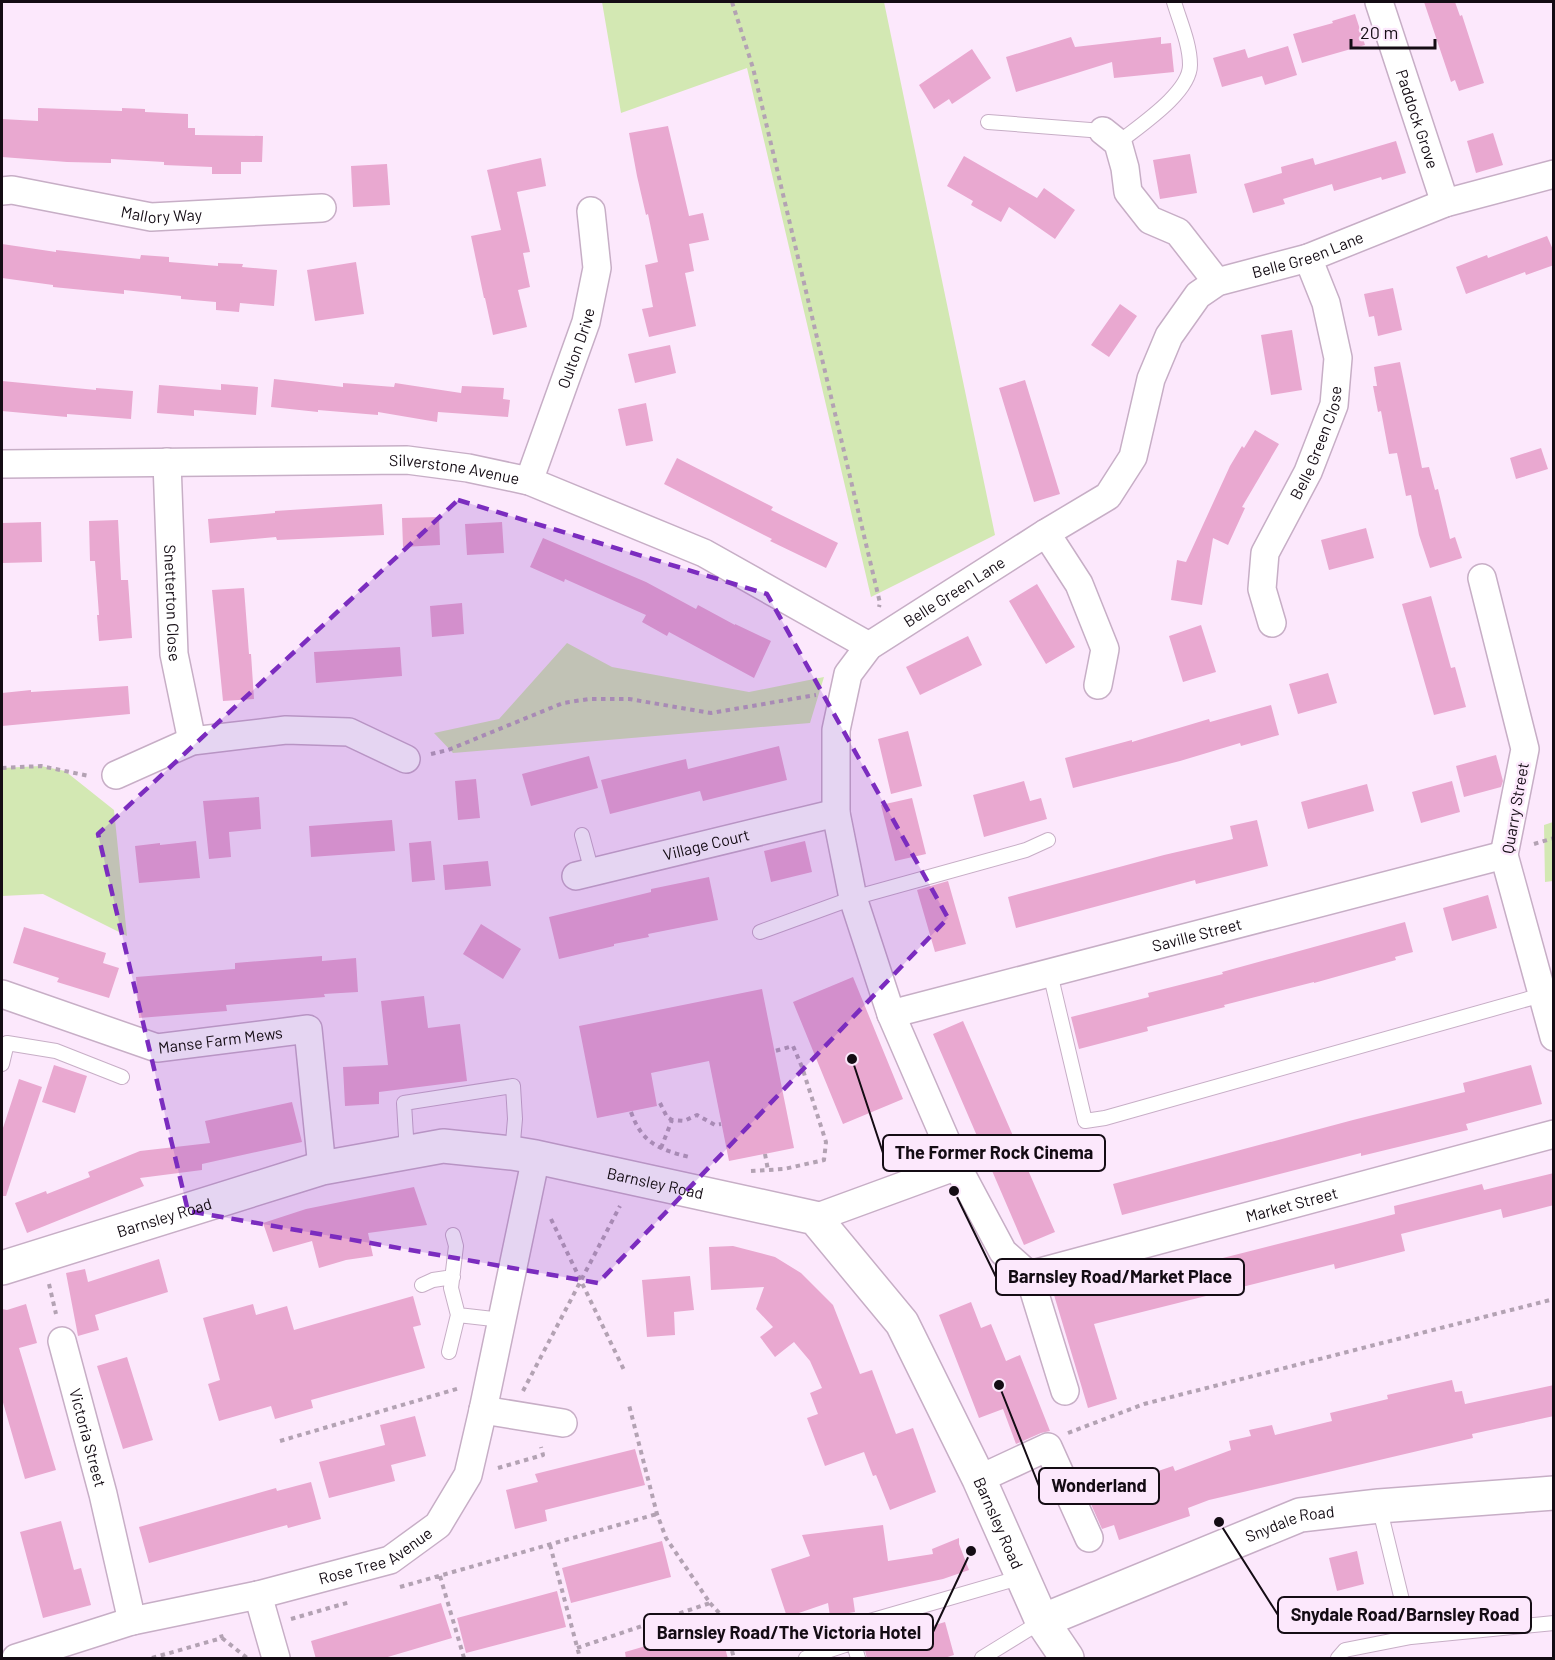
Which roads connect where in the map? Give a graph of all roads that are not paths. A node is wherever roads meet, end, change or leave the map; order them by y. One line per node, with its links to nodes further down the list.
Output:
1 (1174, 2): 4 (lane)
2 (1379, 2): 7 (street, Paddock Grove)
3 (988, 122): 4 (lane)
4 (1111, 137): 11 (street)
5 (1554, 174): 7 (street, Belle Green Lane)
6 (2, 191): 8 (street, Mallory Way)
7 (1445, 203): 10 (street, Belle Green Lane)
8 (322, 208)
9 (591, 211): 14 (street, Oulton Drive)
10 (1308, 258): 11 (street, Belle Green Lane); 17 (street, Belle Green Close)
11 (1217, 282): 15 (street, Belle Green Lane)
12 (167, 462): 13 (street, Silverstone Avenue); 14 (street, Silverstone Avenue); 20 (street, Snetterton Close)
13 (2, 464)
14 (529, 481): 18 (street, Silverstone Avenue)
15 (1046, 533): 18 (street, Belle Green Lane); 19 (street)
16 (1482, 578): 26 (street, Quarry Street)
17 (1272, 623)
18 (869, 646): 23 (street, Belle Green Lane)
19 (1098, 685)
20 (192, 741): 21 (street); 22 (street)
21 (406, 759)
22 (116, 775)
23 (836, 813): 27 (street, Village Court); 28 (street, Belle Green Lane)
24 (582, 835): 27 (lane)
25 (1048, 840): 28 (lane)
26 (1504, 855): 30 (street, Saville Street); 32 (street, Quarry Street)
27 (584, 874)
28 (853, 898): 29 (lane); 33 (street, Belle Green Lane)
29 (760, 932)
30 (1050, 973): 32 (lane); 33 (street, Saville Street)
31 (2, 994): 41 (street, Manse Farm Mews)
32 (1542, 995): 34 (street, Quarry Street)
33 (891, 1014): 40 (street, Belle Green Lane)
34 (1554, 1037)
35 (2, 1064): 36 (lane)
36 (122, 1077)
37 (1554, 1134): 45 (street, Market Street)
38 (407, 1153): 39 (street, Barnsley Road); 39 (lane); 41 (street, Barnsley Road)
39 (524, 1155): 42 (street, Barnsley Road); 49 (street, Rose Tree Avenue)
40 (957, 1166): 42 (street); 45 (street, Belle Green Lane)
41 (322, 1168): 44 (street, Barnsley Road)
42 (815, 1218): 55 (street, Barnsley Road)
43 (453, 1235): 46 (lane)
44 (2, 1268)
45 (1029, 1275): 52 (street)
46 (453, 1277): 47 (lane); 48 (lane)
47 (422, 1285)
48 (458, 1315): 49 (lane); 51 (lane)
49 (502, 1320): 53 (street, Rose Tree Avenue)
50 (62, 1341): 62 (street, Victoria Street)
51 (449, 1352)
52 (1065, 1391)
53 (483, 1410): 54 (street); 60 (street, Rose Tree Avenue)
54 (562, 1423)
55 (979, 1479): 58 (street); 59 (street, Barnsley Road)
56 (1554, 1493): 57 (street, Snydale Road)
57 (1379, 1506): 61 (street, Snydale Road); 64 (lane)
58 (1089, 1538)
59 (1022, 1577): 61 (street, Barnsley Road); 65 (lane)
60 (258, 1595): 62 (street, Rose Tree Avenue); 68 (street)
61 (1042, 1621): 66 (lane); 71 (street, Barnsley Road)
62 (132, 1622): 67 (street, Rose Tree Avenue)
63 (1554, 1623): 64 (lane)
64 (1411, 1637): 72 (lane)
65 (854, 1642): 69 (lane); 70 (lane)
66 (982, 1658)
67 (16, 1659)
68 (276, 1659)
69 (806, 1659)
70 (858, 1659)
71 (1067, 1659)
72 (1338, 1659)

